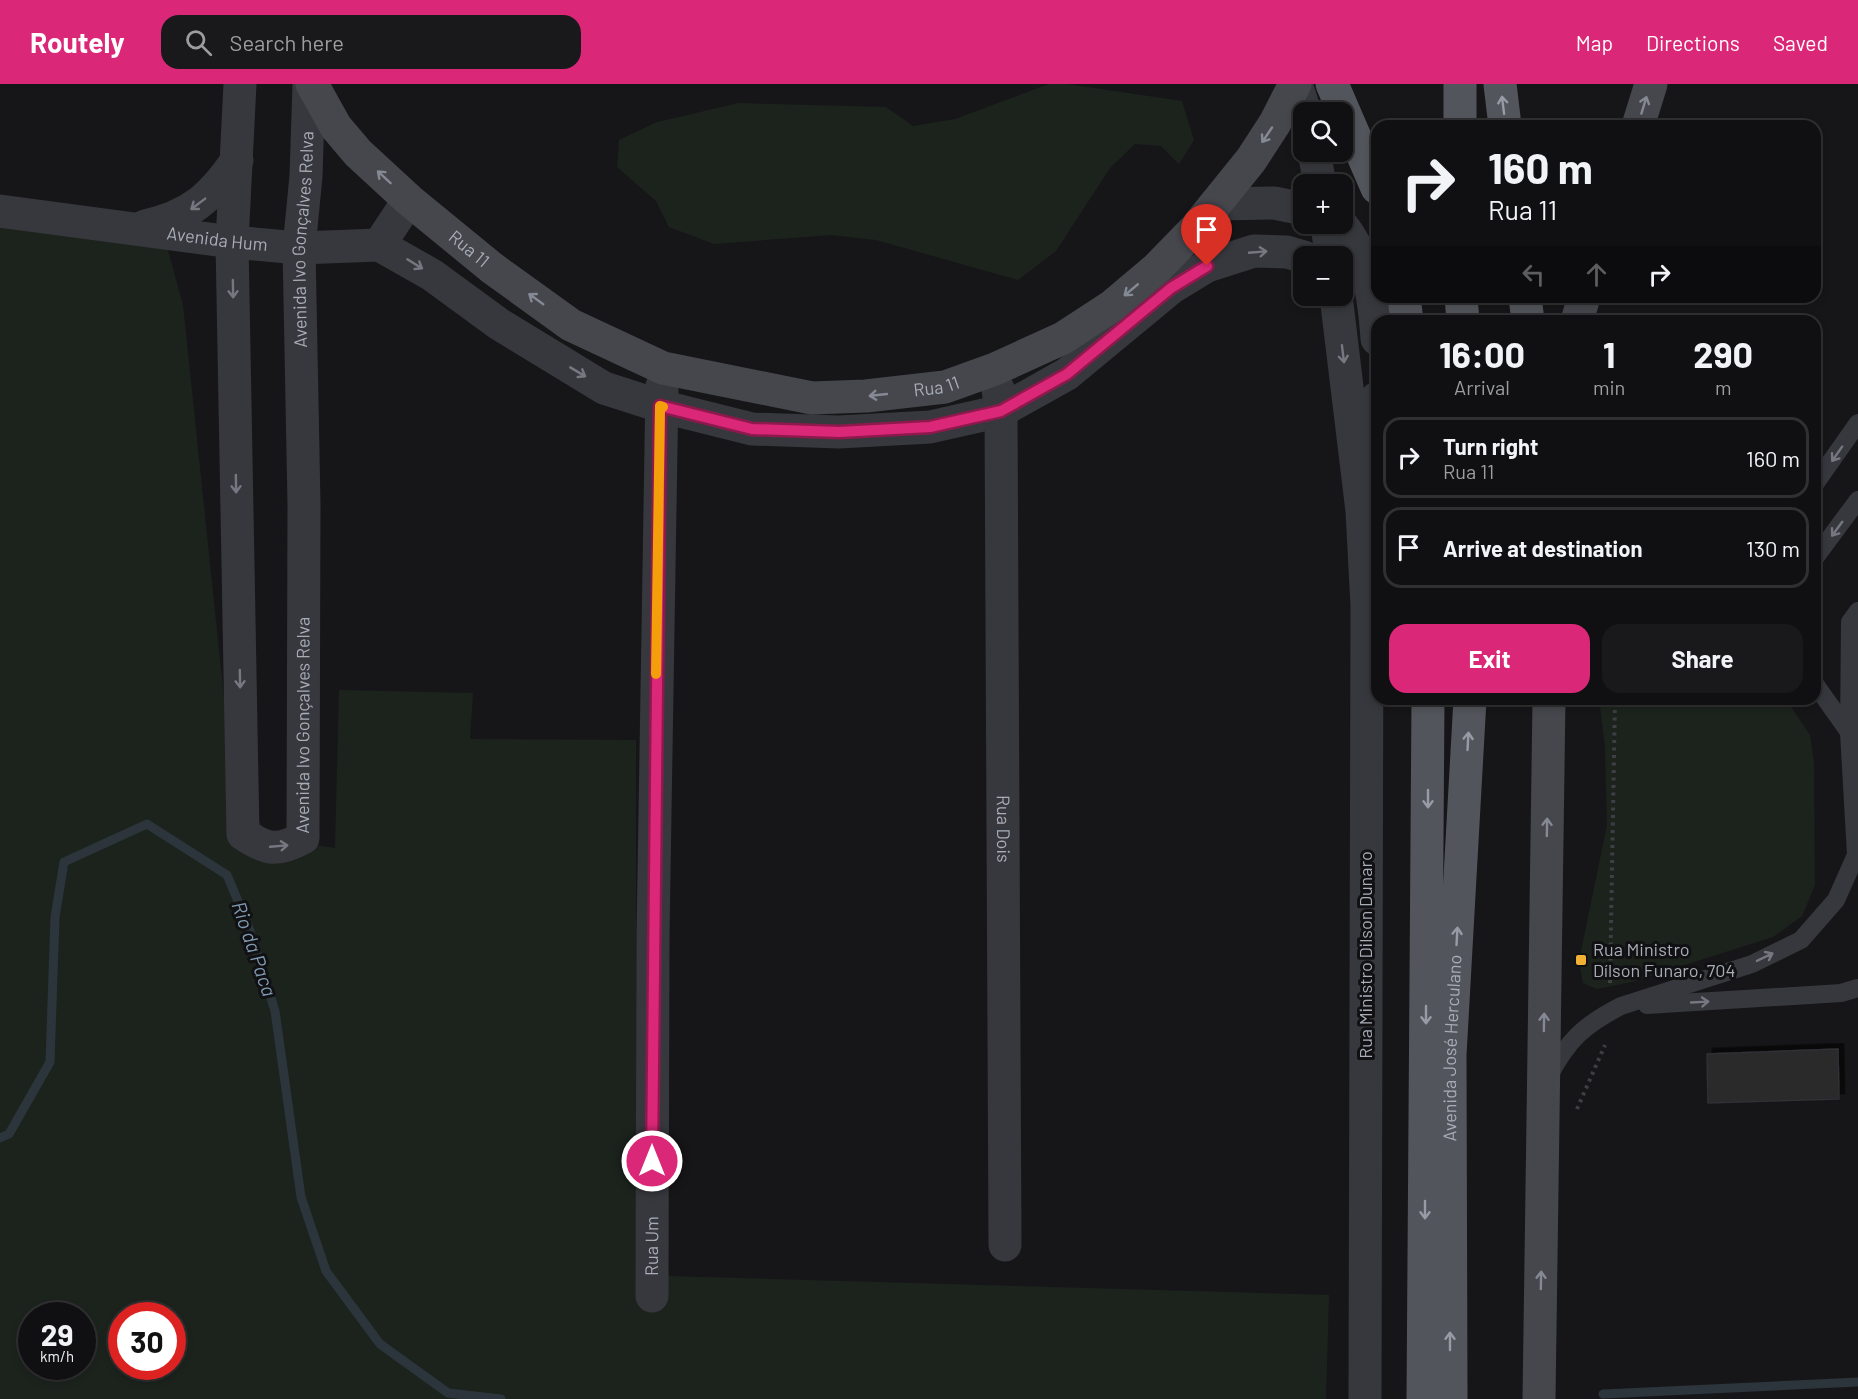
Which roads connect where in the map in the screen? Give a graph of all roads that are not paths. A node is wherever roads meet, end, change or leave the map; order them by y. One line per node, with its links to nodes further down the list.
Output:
1 (240, 84): 12 (street, Avenida Ivo Gonçalves Relva)
2 (311, 84): 14 (main road, Rua 11, one-way to 2); 22 (street, Avenida Ivo Gonçalves Relva)
3 (1296, 84): 8 (street); 15 (main road, Rua 11, one-way to 15)
4 (1332, 84): 13 (main road)
5 (1460, 84): 9 (main road)
6 (1500, 84): 10 (main road, one-way to 6)
7 (1651, 84): 11 (main road, one-way to 7)
8 (1302, 102)
9 (1460, 120)
10 (1504, 120)
11 (1640, 120)
12 (237, 160): 18 (street, Avenida Hum, one-way to 18); 20 (street, Avenida Ivo Gonçalves Relva)
13 (1371, 174)
14 (410, 201): 21 (street); 27 (main road, Rua 11, one-way to 14)
15 (1216, 204): 16 (street); 24 (main road, Rua 11)
16 (1293, 207)
17 (0, 211): 18 (street, Avenida Hum)
18 (134, 228): 20 (street, Avenida Hum)
19 (1347, 234): 25 (street)
20 (232, 242): 22 (street, Avenida Hum); 22 (street, Avenida Ivo Gonçalves Relva, one-way to 22)
21 (379, 245): 22 (street); 29 (street, Rua 11, one-way to 29)
22 (299, 248)
23 (1293, 254): 24 (street, Rua 11, one-way to 23)
24 (1164, 278): 28 (main road, Rua 11, one-way to 28); 30 (street, Rua 11)
25 (1371, 286)
26 (1337, 306): 35 (street, Rua Ministro Dilson Dunaro, one-way to 35)
27 (663, 368): 28 (main road, Rua 11, one-way to 27); 29 (street)
28 (995, 369): 30 (street)
29 (660, 406): 30 (street, Rua 11); 48 (street, Rua Um)
30 (1001, 411): 47 (street, Rua Dois)
31 (1858, 423): 33 (lane, one-way to 33)
32 (1371, 471): 35 (street, Rua Ministro Dilson Dunaro)
33 (1821, 475)
34 (1858, 500): 36 (lane, one-way to 36)
35 (1362, 511): 49 (street, Rua Ministro Dilson Dunaro)
36 (1821, 550)
37 (1858, 611): 42 (lane)
38 (1821, 692): 42 (lane)
39 (1428, 705): 50 (main road, Avenida José Herculano, one-way to 50)
40 (1470, 705): 51 (main road, Avenida José Herculano, one-way to 40)
41 (1549, 705): 46 (main road, one-way to 41)
42 (1849, 732): 43 (lane)
43 (1857, 857): 45 (lane, one-way to 43)
44 (1858, 988): 45 (lane, one-way to 44)
45 (1621, 1006): 46 (lane)
46 (1543, 1089): 52 (main road, one-way to 46)
47 (1005, 1245)
48 (652, 1296)
49 (1365, 1399)
50 (1423, 1399)
51 (1450, 1399)
52 (1539, 1399)

